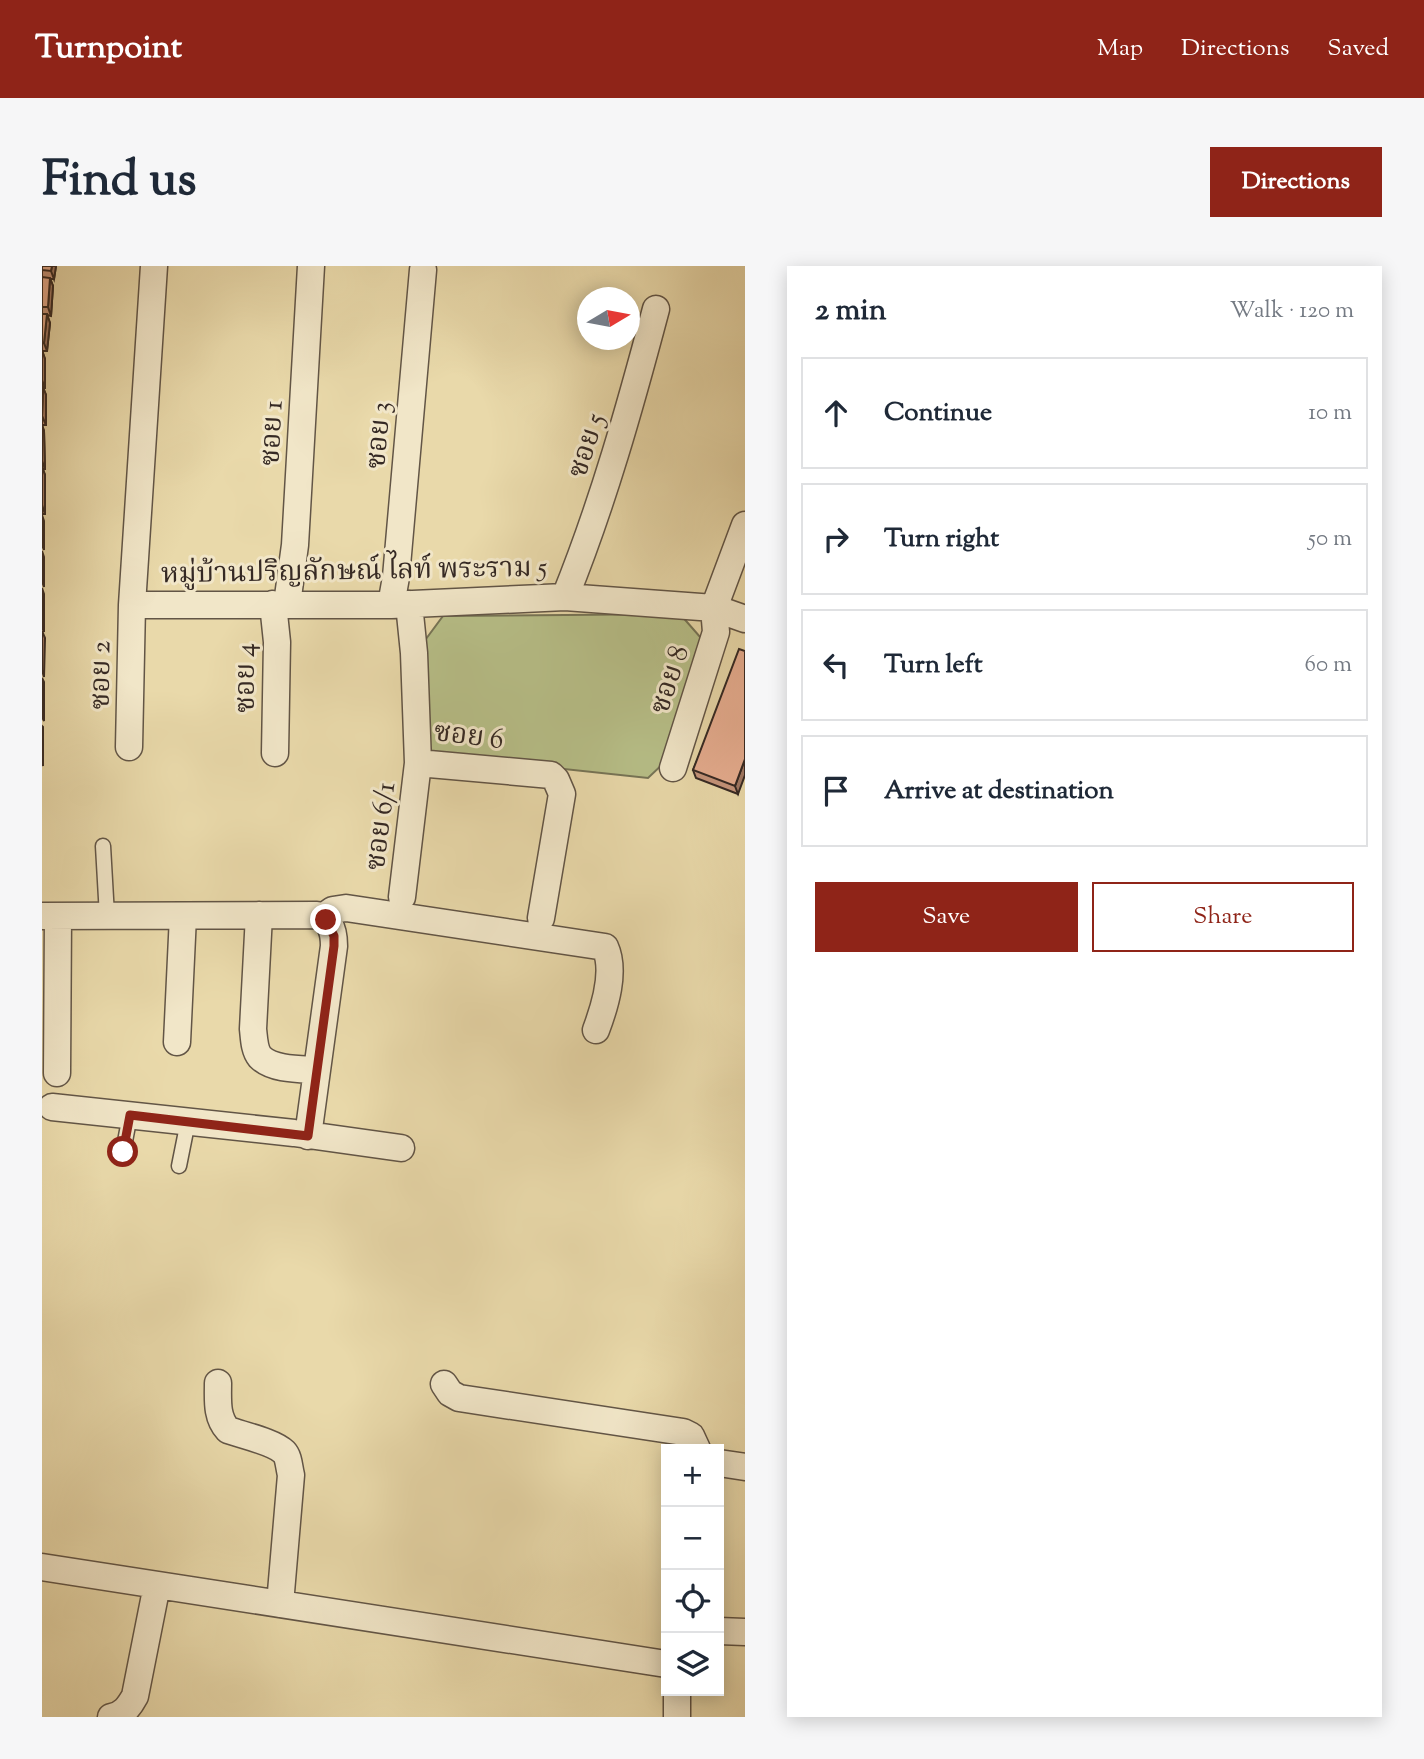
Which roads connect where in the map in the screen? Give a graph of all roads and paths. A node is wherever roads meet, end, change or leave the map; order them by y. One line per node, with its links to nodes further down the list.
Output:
1 (154, 266): 8 (street, หมู่บ้านปริญลักษณ์ ไลท์ พระราม 5)
2 (311, 266): 7 (street, ซอย 1)
3 (423, 270): 9 (street, ซอย 3)
4 (656, 309): 6 (street, ซอย 5)
5 (745, 525): 10 (street, ซอย 8)
6 (565, 597): 9 (street, หมู่บ้านปริญลักษณ์ ไลท์ พระราม 5); 10 (street, หมู่บ้านปริญลักษณ์ ไลท์ พระราม 5)
7 (280, 604): 8 (street, หมู่บ้านปริญลักษณ์ ไลท์ พระราม 5); 9 (street, หมู่บ้านปริญลักษณ์ ไลท์ พระราม 5); 13 (street, ซอย 4)
8 (132, 605): 12 (street, ซอย 2)
9 (400, 605): 14 (street, ซอย 6)
10 (714, 608): 11 (street, หมู่บ้านปริญลักษณ์ ไลท์ พระราม 5); 15 (street, ซอย 8)
11 (745, 620)
12 (130, 747)
13 (275, 753)
14 (418, 763): 17 (street, ซอย 6/1); 23 (street, ซอย 6)
15 (673, 768)
16 (103, 846): 20 (lane)
17 (402, 897)
18 (259, 915): 21 (street); 22 (street); 26 (street)
19 (50, 916): 20 (street); 27 (street)
20 (107, 916): 21 (street)
21 (183, 916): 25 (street)
22 (323, 917): 24 (street); 26 (street)
23 (541, 918)
24 (596, 1030)
25 (177, 1042)
26 (317, 1070): 31 (street)
27 (57, 1073)
28 (52, 1107): 29 (street)
29 (130, 1115): 30 (street); 33 (lane)
30 (188, 1121): 31 (street); 34 (lane)
31 (308, 1136): 32 (street)
32 (401, 1148)
33 (123, 1152)
34 (179, 1166)
35 (218, 1383): 42 (street)
36 (444, 1384): 37 (street)
37 (695, 1444)
38 (724, 1464): 39 (street)
39 (745, 1467)
40 (42, 1567): 41 (street)
41 (157, 1585): 42 (street); 47 (street)
42 (280, 1604): 45 (street)
43 (724, 1631): 44 (street)
44 (745, 1632)
45 (661, 1663)
46 (677, 1696): 48 (street)
47 (111, 1717)
48 (677, 1717)

